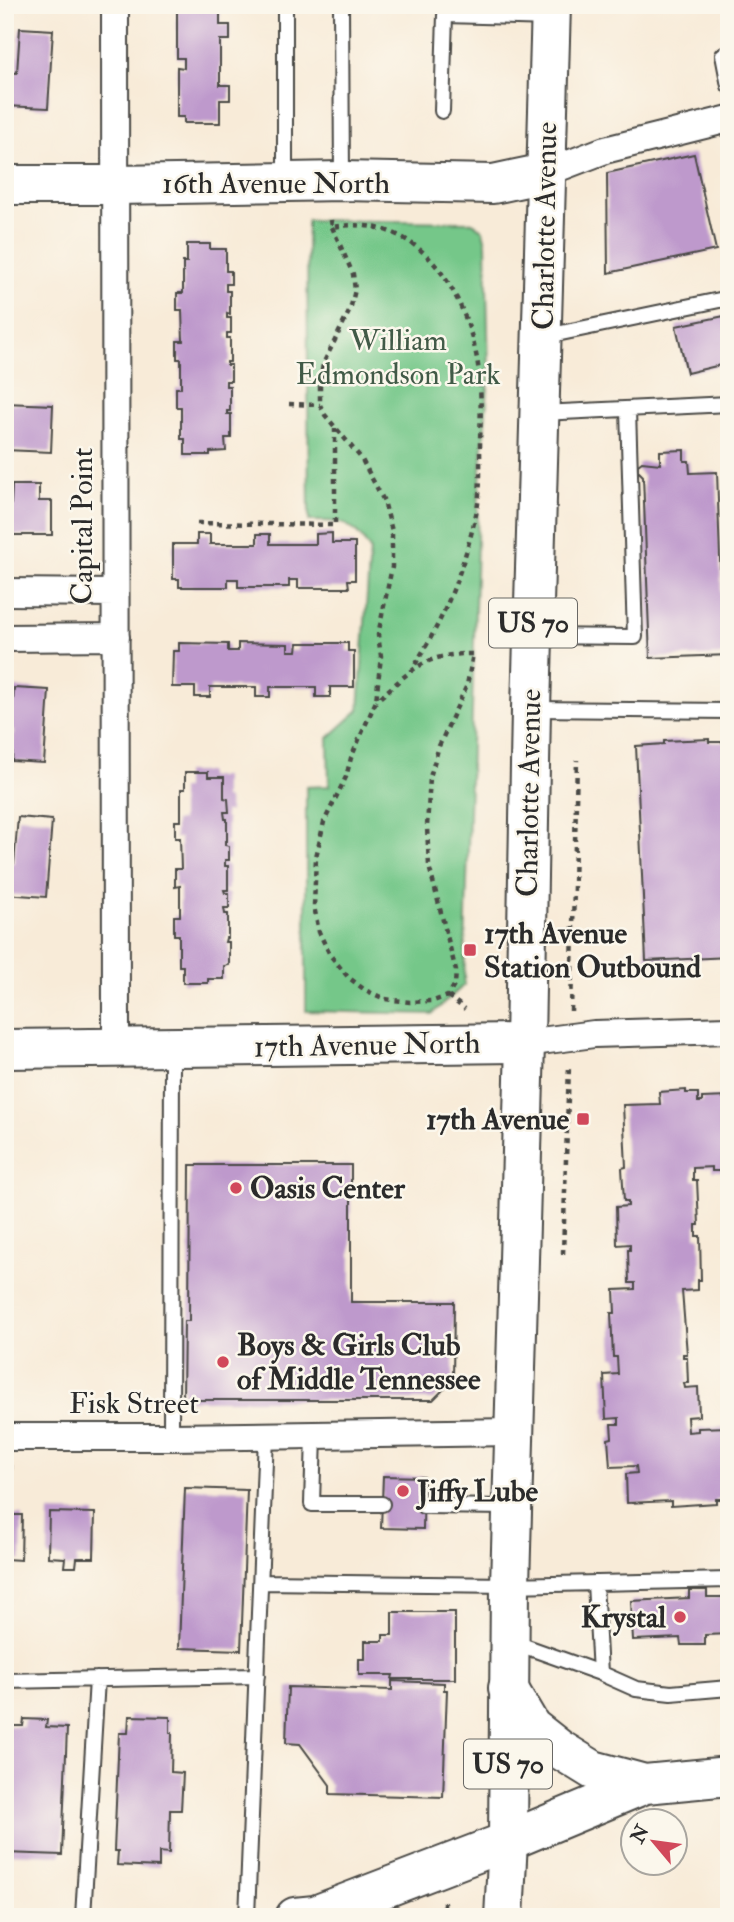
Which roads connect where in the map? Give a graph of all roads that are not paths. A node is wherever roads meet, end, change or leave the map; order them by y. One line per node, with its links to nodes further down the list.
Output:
1 (115, 5): 14 (street, Capital Point)
2 (285, 5): 11 (lane)
3 (341, 5): 12 (lane)
4 (444, 10): 5 (lane); 8 (lane)
5 (551, 11): 10 (main road, Charlotte Avenue / US 70)
6 (723, 54): 7 (lane)
7 (729, 86)
8 (442, 111)
9 (729, 119): 10 (street)
10 (545, 173): 12 (main road, 16th Avenue North); 16 (main road, Charlotte Avenue / US 70)
11 (285, 181): 12 (main road, 16th Avenue North); 14 (main road, 16th Avenue North)
12 (342, 181)
13 (5, 185): 14 (main road, 16th Avenue North)
14 (116, 185): 21 (street, Capital Point)
15 (729, 298): 16 (lane)
16 (542, 338): 19 (main road, Charlotte Avenue / US 70)
17 (729, 404): 18 (lane)
18 (628, 410): 19 (lane); 22 (lane)
19 (540, 413): 22 (main road, Charlotte Avenue / US 70)
20 (5, 592): 21 (street)
21 (115, 593): 23 (street, Capital Point)
22 (533, 636): 25 (main road, Charlotte Avenue / US 70)
23 (116, 637): 24 (street); 29 (street, Capital Point)
24 (5, 638)
25 (531, 709): 26 (lane); 28 (main road, Charlotte Avenue / US 70)
26 (729, 711)
27 (729, 1030): 28 (street, 17th Avenue North)
28 (525, 1043): 30 (main road, 17th Avenue North); 32 (main road, Charlotte Avenue / US 70)
29 (116, 1048): 30 (main road, 17th Avenue North); 31 (main road, 17th Avenue North)
30 (173, 1048): 35 (lane)
31 (5, 1049)
32 (514, 1432): 33 (street, Fisk Street); 39 (main road, Charlotte Avenue / US 70)
33 (314, 1435): 34 (street, Fisk Street); 37 (lane)
34 (266, 1436): 35 (street, Fisk Street); 41 (lane)
35 (171, 1437): 36 (street, Fisk Street)
36 (8, 1449)
37 (382, 1504)
38 (423, 1506): 39 (lane)
39 (512, 1507): 43 (main road, Charlotte Avenue / US 70)
40 (729, 1580): 42 (lane)
41 (261, 1582): 43 (lane); 46 (lane)
42 (596, 1583): 43 (lane); 45 (lane)
43 (510, 1585): 44 (main road, Charlotte Avenue / US 70)
44 (509, 1641): 45 (lane); 49 (main road, Charlotte Avenue / US 70)
45 (600, 1673): 50 (lane)
46 (257, 1676): 47 (lane); 56 (lane)
47 (97, 1679): 48 (lane); 55 (lane)
48 (5, 1681)
49 (508, 1688): 52 (main road); 53 (main road, Charlotte Avenue / US 70)
50 (729, 1688)
51 (729, 1776): 52 (main road)
52 (645, 1784): 53 (main road)
53 (508, 1841): 54 (main road); 57 (main road, Charlotte Avenue / US 70)
54 (310, 1916)
55 (83, 1917)
56 (247, 1917)
57 (504, 1917)

